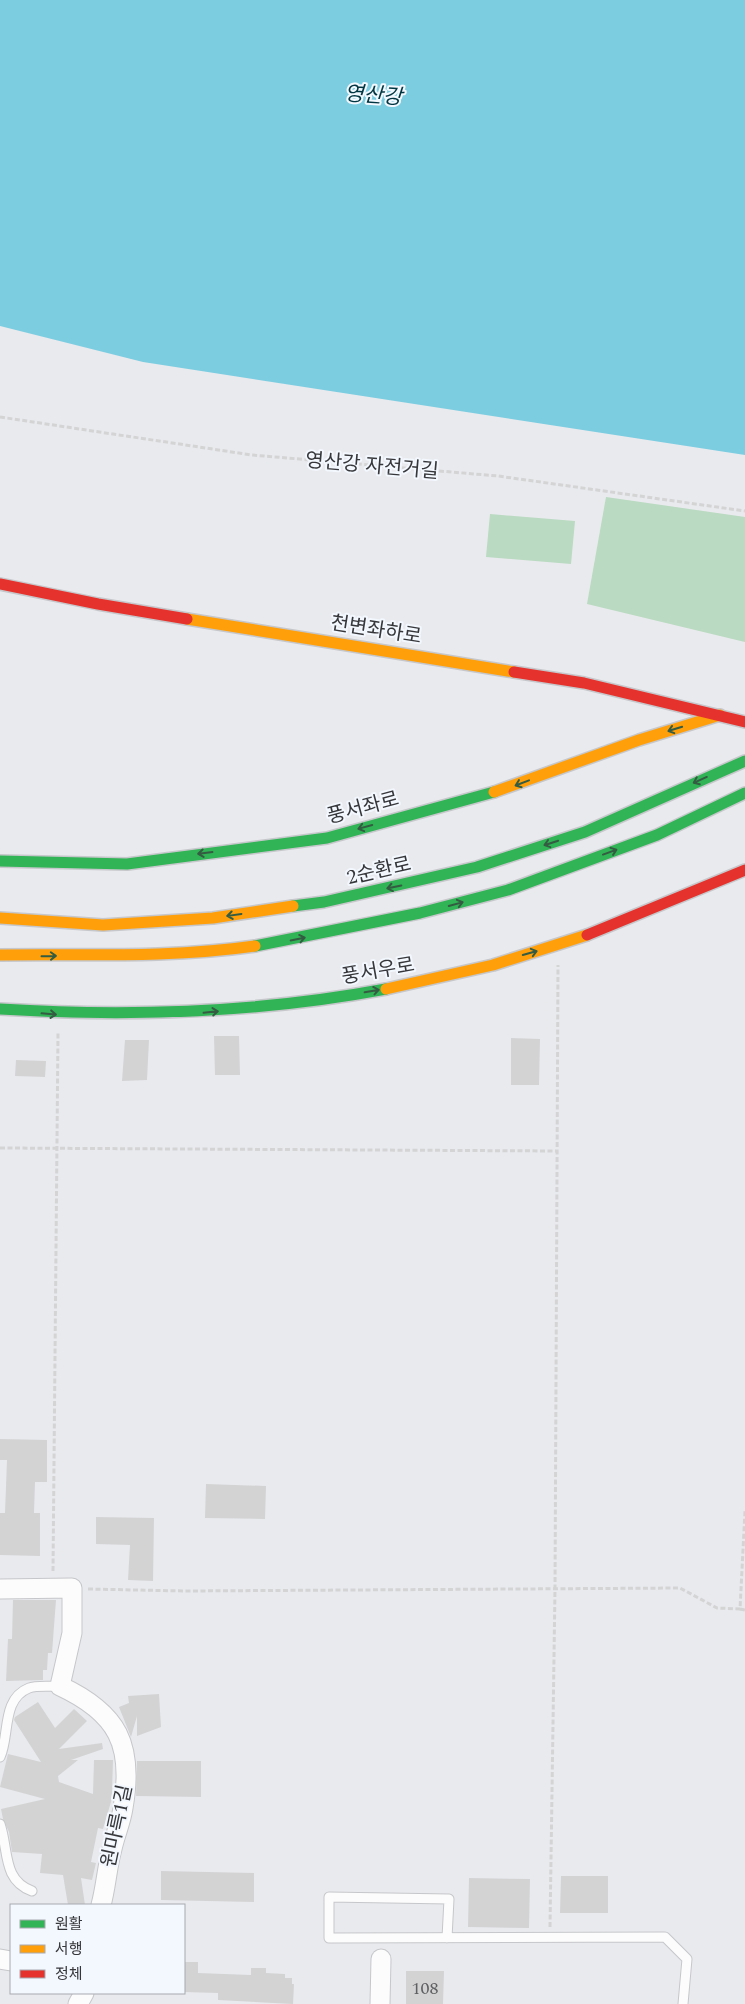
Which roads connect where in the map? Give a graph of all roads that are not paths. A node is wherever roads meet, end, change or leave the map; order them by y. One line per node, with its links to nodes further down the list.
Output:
1 (0, 584): 2 (main road, 천변좌하로)
2 (721, 714): 3 (main road, 천변좌하로); 6 (main road, 풍서좌로, one-way to 6)
3 (745, 722)
4 (745, 761): 8 (main road, 2순환로, one-way to 8)
5 (745, 793): 9 (main road, one-way to 5)
6 (0, 861)
7 (745, 870): 10 (main road, 풍서우로, one-way to 7)
8 (0, 918)
9 (0, 955)
10 (0, 1010)
11 (0, 1589): 12 (street)
12 (60, 1686): 13 (lane); 16 (street, 원마륵1길)
13 (0, 1758)
14 (0, 1824): 15 (lane)
15 (32, 1891)
16 (101, 1904)
17 (447, 1938): 17 (lane); 20 (lane)
18 (381, 1959): 19 (street)
19 (380, 2004)
20 (683, 2004)

